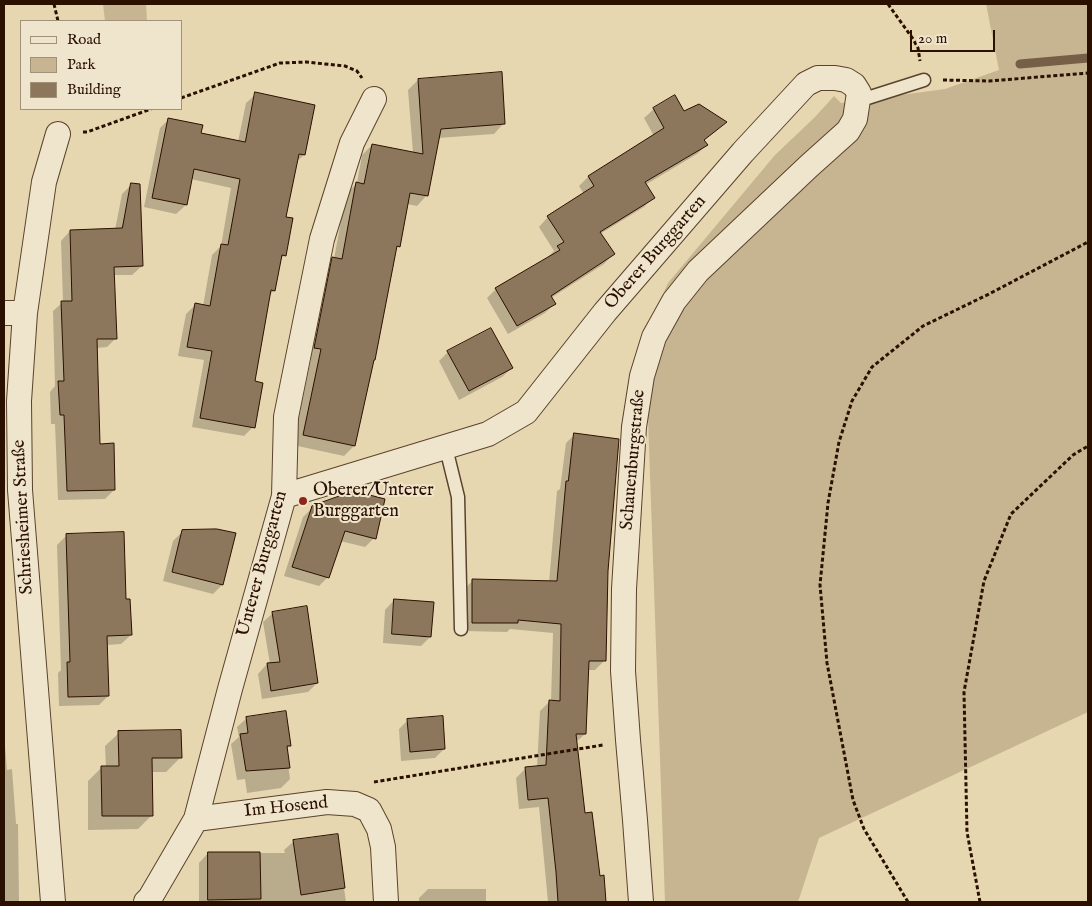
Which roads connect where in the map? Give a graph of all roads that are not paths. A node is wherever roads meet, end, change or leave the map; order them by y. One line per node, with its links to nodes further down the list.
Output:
1 (924, 80): 3 (lane)
2 (374, 99): 7 (street, Unterer Burggarten)
3 (858, 101): 6 (street, Oberer Burggarten); 13 (street, Schauenburgstraße)
4 (58, 134): 5 (street, Schriesheimer Straße)
5 (14, 313): 10 (street, Schriesheimer Straße)
6 (446, 448): 7 (street, Oberer Burggarten); 8 (lane)
7 (284, 496): 9 (street, Unterer Burggarten)
8 (461, 629)
9 (196, 819): 11 (street, Unterer Burggarten); 12 (street, Im Hosend)
10 (52, 902)
11 (146, 902)
12 (386, 902)
13 (641, 902)

